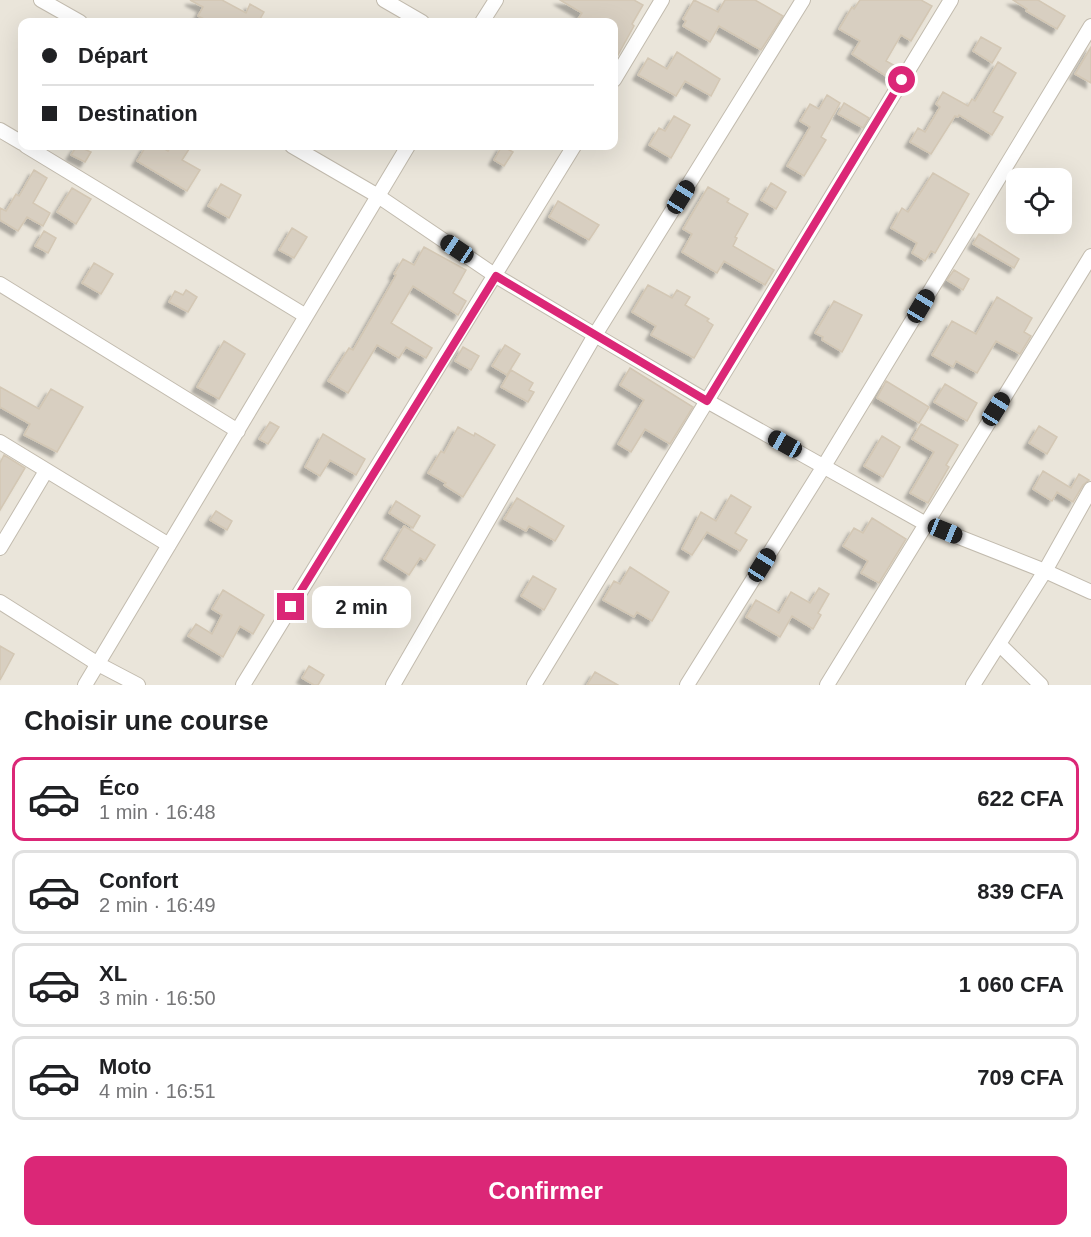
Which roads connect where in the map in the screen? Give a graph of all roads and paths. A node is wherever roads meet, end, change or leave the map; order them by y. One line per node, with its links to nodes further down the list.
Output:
1 (41, 0): 7 (street)
2 (384, 0): 8 (street)
3 (496, 0): 9 (street)
4 (662, 0): 11 (street)
5 (803, 0): 23 (street)
6 (951, 0): 24 (street)
7 (73, 18)
8 (415, 18)
9 (485, 18)
10 (1091, 26): 27 (street)
11 (618, 73)
12 (0, 130): 13 (street)
13 (18, 140)
14 (34, 150): 22 (street)
15 (299, 150): 18 (street)
16 (406, 150): 18 (street)
17 (572, 150): 20 (street)
18 (378, 196): 20 (street); 22 (street)
19 (1091, 256): 30 (street)
20 (496, 276): 23 (street); 40 (street)
21 (0, 284): 25 (street)
22 (306, 316): 25 (street)
23 (595, 335): 24 (street); 41 (street)
24 (707, 401): 27 (street); 42 (street)
25 (238, 431): 31 (street)
26 (0, 442): 28 (street)
27 (824, 465): 30 (street); 43 (street)
28 (46, 471): 31 (street); 32 (street)
29 (1091, 489): 33 (street)
30 (926, 524): 33 (street); 44 (street)
31 (169, 545): 37 (street)
32 (0, 548)
33 (1045, 570): 34 (street); 36 (street)
34 (1091, 592)
35 (0, 602): 37 (street)
36 (999, 644): 45 (street); 46 (street)
37 (98, 664): 38 (street); 39 (street)
38 (85, 685)
39 (138, 685)
40 (243, 685)
41 (393, 685)
42 (534, 685)
43 (687, 685)
44 (827, 685)
45 (973, 685)
46 (1041, 685)

